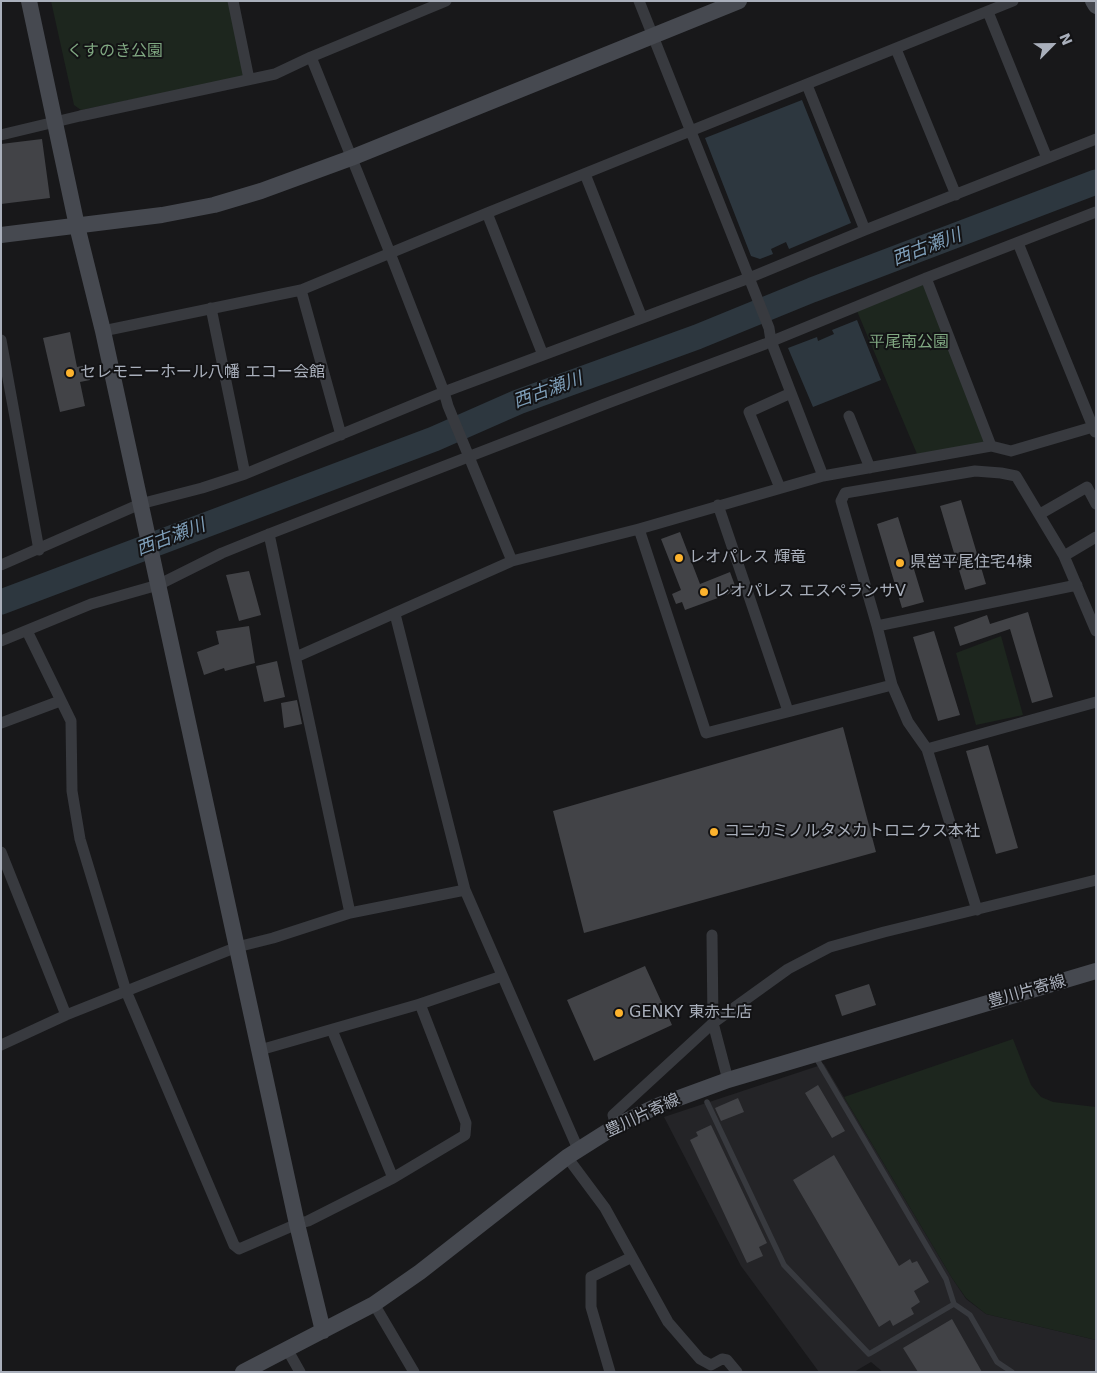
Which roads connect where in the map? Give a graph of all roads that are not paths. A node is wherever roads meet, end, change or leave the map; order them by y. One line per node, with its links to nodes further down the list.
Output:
1 (29, 1): 16 (street)
2 (233, 1): 14 (street)
3 (446, 1): 8 (street)
4 (640, 1): 11 (street)
5 (739, 1): 11 (street)
6 (1013, 1): 10 (street)
7 (1093, 1): 9 (street)
8 (424, 6): 13 (street)
9 (1096, 6)
10 (988, 12): 12 (street); 21 (street)
11 (654, 36): 17 (street); 20 (street)
12 (896, 49): 15 (street); 23 (street)
13 (311, 56): 14 (street); 20 (street)
14 (249, 80): 16 (street)
15 (807, 85): 17 (street); 27 (street)
16 (56, 123): 18 (street); 26 (street)
17 (691, 130): 22 (street); 31 (street)
18 (1, 135)
19 (1096, 139): 21 (street)
20 (351, 158): 26 (street); 30 (street)
21 (1047, 158): 23 (street)
22 (585, 174): 25 (street); 35 (street)
23 (956, 195): 27 (street)
24 (1096, 212): 29 (street)
25 (487, 213): 30 (street); 39 (street)
26 (78, 226): 28 (street); 36 (street)
27 (864, 230): 31 (street)
28 (1, 235)
29 (1018, 243): 32 (street); 43 (street)
30 (390, 253): 33 (street); 40 (street)
31 (749, 278): 35 (street); 38 (street)
32 (926, 278): 38 (street); 45 (street)
33 (301, 290): 34 (street); 44 (street)
34 (211, 308): 36 (street); 48 (street)
35 (642, 318): 39 (street)
36 (102, 331): 51 (street)
37 (1, 340): 58 (street)
38 (771, 341): 41 (street); 46 (street)
39 (542, 355): 40 (street)
40 (444, 392): 44 (street); 46 (street)
41 (791, 394): 49 (street); 50 (street)
42 (849, 416): 47 (street)
43 (1094, 429): 45 (street)
44 (341, 435): 48 (street)
45 (991, 446): 47 (street)
46 (470, 457): 56 (street); 60 (street)
47 (870, 468): 49 (street)
48 (245, 474): 51 (street)
49 (823, 476): 50 (street)
50 (780, 488): 53 (street)
51 (140, 504): 58 (street); 62 (street)
52 (1096, 504): 54 (street)
53 (718, 505): 55 (street); 73 (street)
54 (1040, 514): 59 (street); 65 (street)
55 (638, 529): 60 (street); 73 (street)
56 (269, 534): 62 (street); 69 (street)
57 (1096, 537): 59 (street)
58 (39, 550): 61 (street)
59 (1064, 556): 63 (street)
60 (512, 561): 64 (street)
61 (1, 565)
62 (158, 585): 66 (street); 82 (street)
63 (1077, 585): 65 (street); 67 (street)
64 (395, 614): 69 (street); 78 (street)
65 (877, 626): 70 (street)
66 (27, 631): 68 (street); 71 (street)
67 (1096, 631)
68 (1, 641)
69 (296, 657): 80 (street)
70 (892, 685): 73 (street); 75 (street)
71 (60, 701): 74 (street); 85 (street)
72 (1096, 702): 75 (street)
73 (788, 711)
74 (1, 723)
75 (927, 749): 79 (street)
76 (1, 852): 87 (street)
77 (1096, 880): 79 (street)
78 (464, 890): 80 (street); 84 (street)
79 (977, 910): 88 (street)
80 (350, 913): 82 (street)
81 (712, 935): 88 (street)
82 (237, 947): 85 (street); 91 (street)
83 (1096, 971): 92 (street, 豊川片寄線)
84 (502, 976): 86 (street); 96 (street)
85 (126, 990): 87 (street); 98 (street)
86 (420, 1004): 89 (street); 97 (street)
87 (66, 1015): 90 (street)
88 (713, 1023): 93 (street); 95 (street)
89 (332, 1030): 91 (street); 97 (street)
90 (1, 1046)
91 (260, 1050): 98 (street)
92 (814, 1054): 93 (street, 豊川片寄線); 101 (lane)
93 (728, 1080): 95 (street, 豊川片寄線)
94 (707, 1102): 101 (lane)
95 (616, 1126): 96 (street, 豊川片寄線)
96 (572, 1153): 99 (street); 100 (street, 豊川片寄線)
97 (393, 1178): 98 (street)
98 (297, 1224): 102 (street)
99 (632, 1257): 107 (street); 108 (street)
100 (374, 1304): 102 (street, 豊川片寄線); 106 (street)
101 (954, 1304): 109 (lane)
102 (323, 1331): 103 (street, 豊川片寄線)
103 (287, 1349): 104 (street, 豊川片寄線); 105 (street)
104 (243, 1372)
105 (300, 1372)
106 (414, 1372)
107 (610, 1372)
108 (737, 1372)
109 (1012, 1372)

